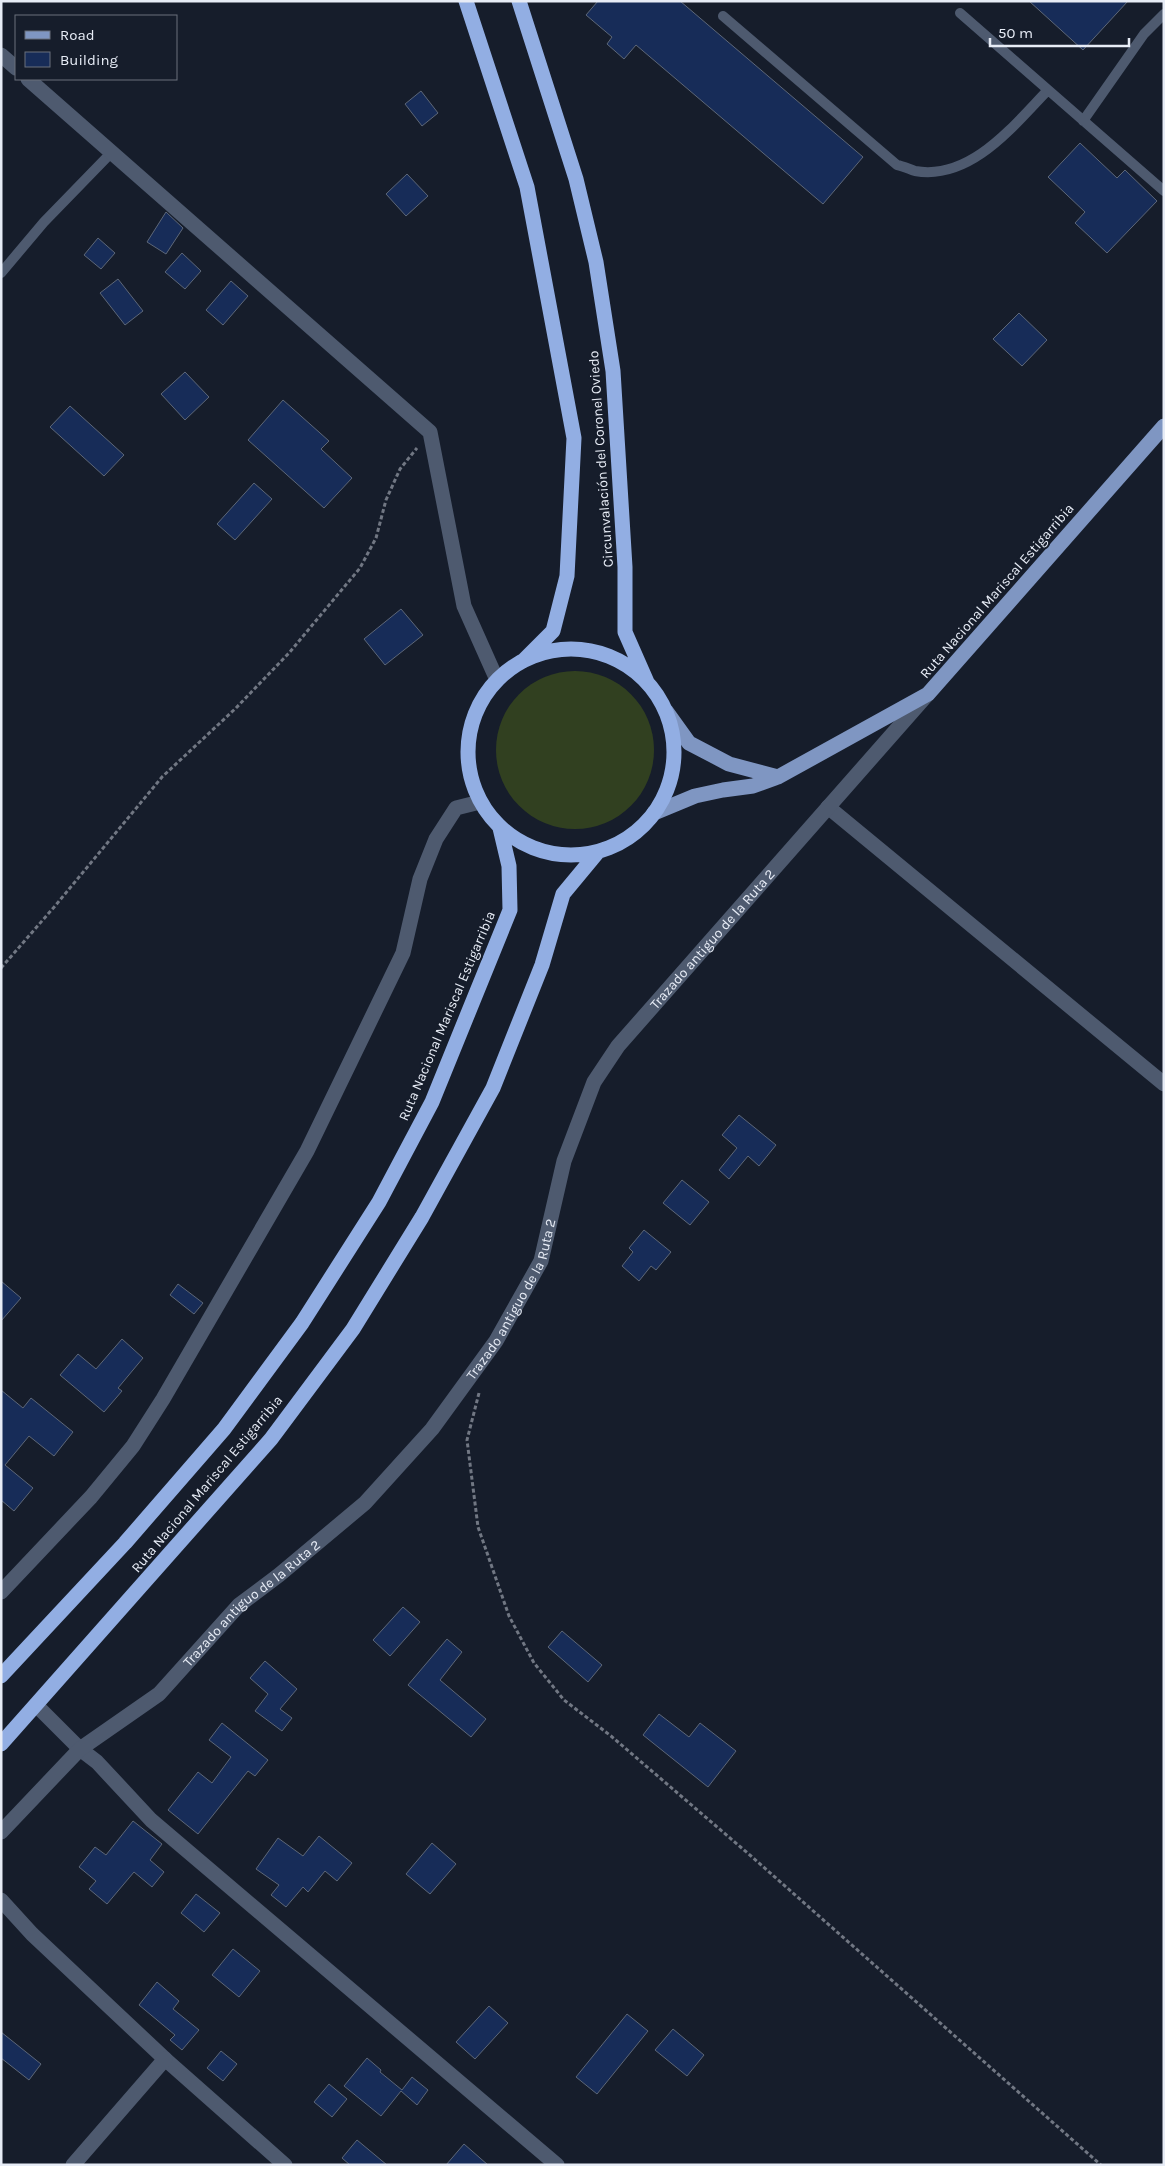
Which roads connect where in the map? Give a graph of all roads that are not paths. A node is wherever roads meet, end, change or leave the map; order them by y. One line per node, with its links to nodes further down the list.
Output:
1 (466, 1): 15 (highway, Circunvalación del Coronel Oviedo)
2 (519, 1): 17 (highway, Circunvalación del Coronel Oviedo)
3 (960, 13): 9 (lane)
4 (1164, 14): 10 (lane)
5 (723, 16): 9 (lane)
6 (1, 55): 7 (street)
7 (15, 67)
8 (29, 80): 11 (street)
9 (1048, 90): 10 (lane)
10 (1083, 121): 12 (lane)
11 (112, 152): 13 (lane); 16 (street)
12 (1164, 191)
13 (1, 273)
14 (1164, 426): 18 (main road, Ruta Nacional Mariscal Estigarribia)
15 (524, 661): 16 (highway); 17 (highway)
16 (497, 680): 21 (highway)
17 (647, 682): 19 (highway)
18 (928, 694): 20 (main road, Ruta Nacional Mariscal Estigarribia); 22 (street, Trazado antiguo de la Ruta 2)
19 (666, 711): 20 (main road); 23 (highway)
20 (778, 777): 23 (main road, Ruta Nacional Mariscal Estigarribia)
21 (480, 802): 24 (highway); 27 (street)
22 (828, 807): 26 (street); 31 (street, Trazado antiguo de la Ruta 2)
23 (654, 813): 25 (highway)
24 (500, 828): 25 (highway); 28 (highway, Ruta Nacional Mariscal Estigarribia)
25 (597, 853): 29 (highway, Ruta Nacional Mariscal Estigarribia)
26 (1164, 1084)
27 (1, 1592)
28 (1, 1676)
29 (36, 1705): 30 (highway, Ruta Nacional Mariscal Estigarribia); 31 (street)
30 (1, 1744)
31 (80, 1749): 32 (street, Trazado antiguo de la Ruta 2); 37 (street)
32 (1, 1832)
33 (1, 1900): 34 (street)
34 (166, 2059): 35 (street); 36 (street)
35 (73, 2165)
36 (285, 2165)
37 (557, 2165)

